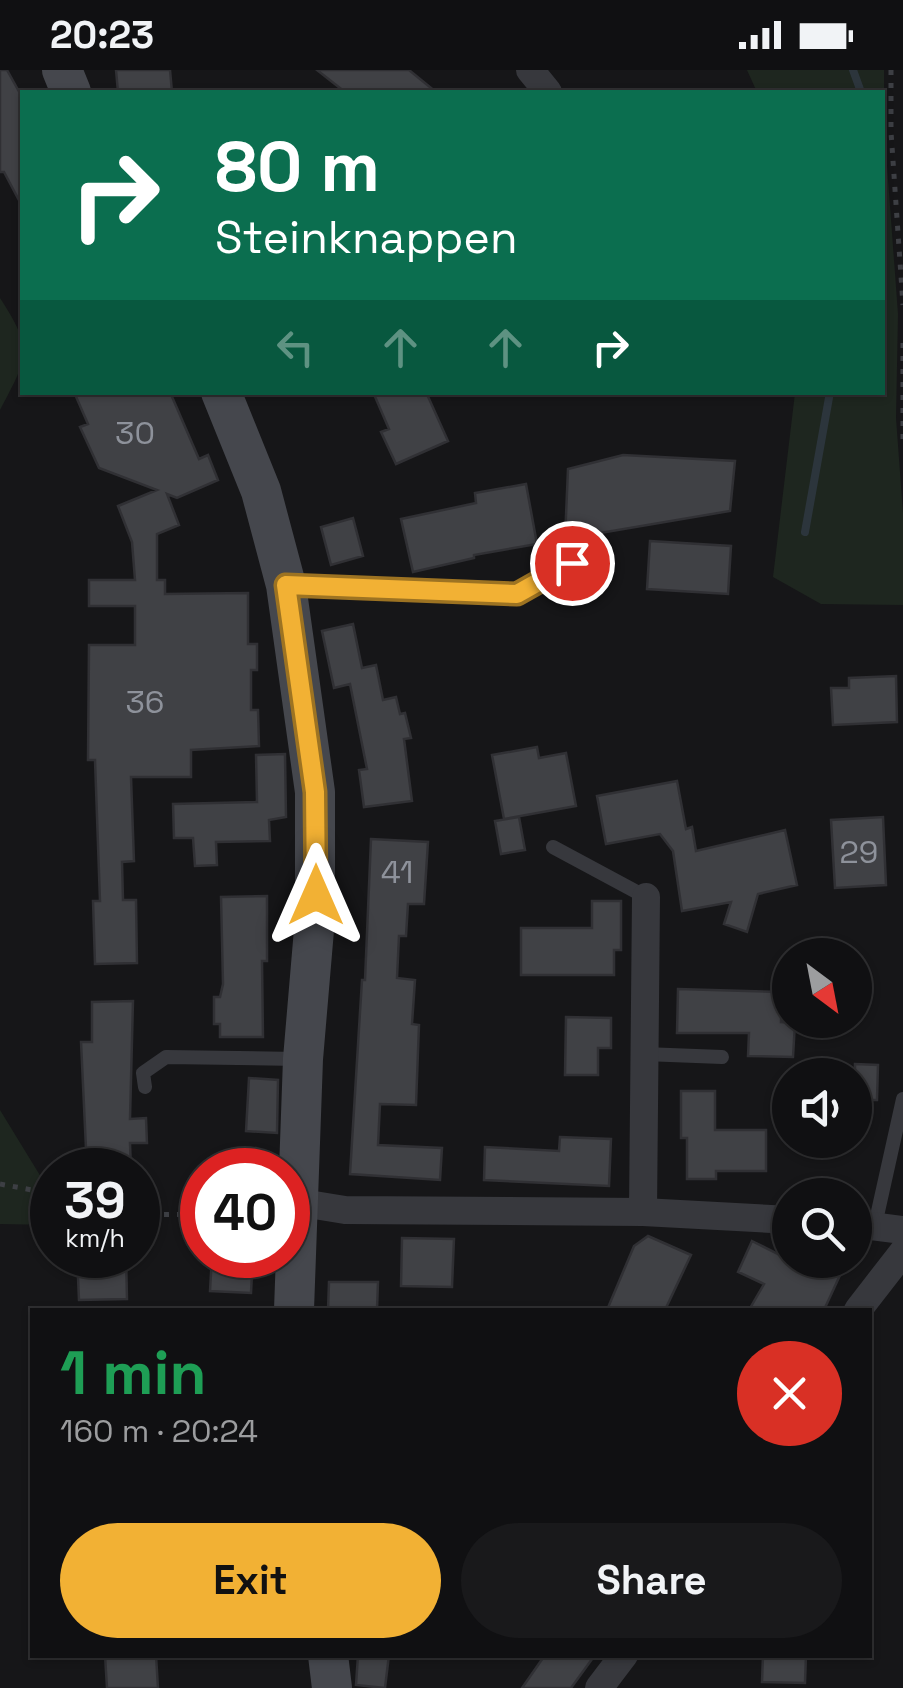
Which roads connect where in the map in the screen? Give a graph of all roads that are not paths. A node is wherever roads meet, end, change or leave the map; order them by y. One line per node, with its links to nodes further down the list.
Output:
1 (530, 70): 2 (street)
2 (546, 90)
3 (222, 395): 5 (street)
4 (572, 563): 5 (lane)
5 (286, 585): 10 (street)
6 (553, 847): 7 (lane)
7 (646, 898): 8 (street)
8 (644, 1054): 9 (lane); 15 (street)
9 (722, 1058)
10 (304, 1059): 11 (lane); 13 (street)
11 (145, 1087)
12 (903, 1100): 17 (lane)
13 (299, 1148)
14 (310, 1204): 15 (street)
15 (644, 1212): 16 (street)
16 (772, 1219)
17 (878, 1226)
18 (903, 1252): 21 (street)
19 (295, 1278): 20 (street)
20 (294, 1308)
21 (860, 1308)
22 (328, 1658): 24 (street)
23 (622, 1658): 25 (street)
24 (332, 1688)
25 (599, 1688)

